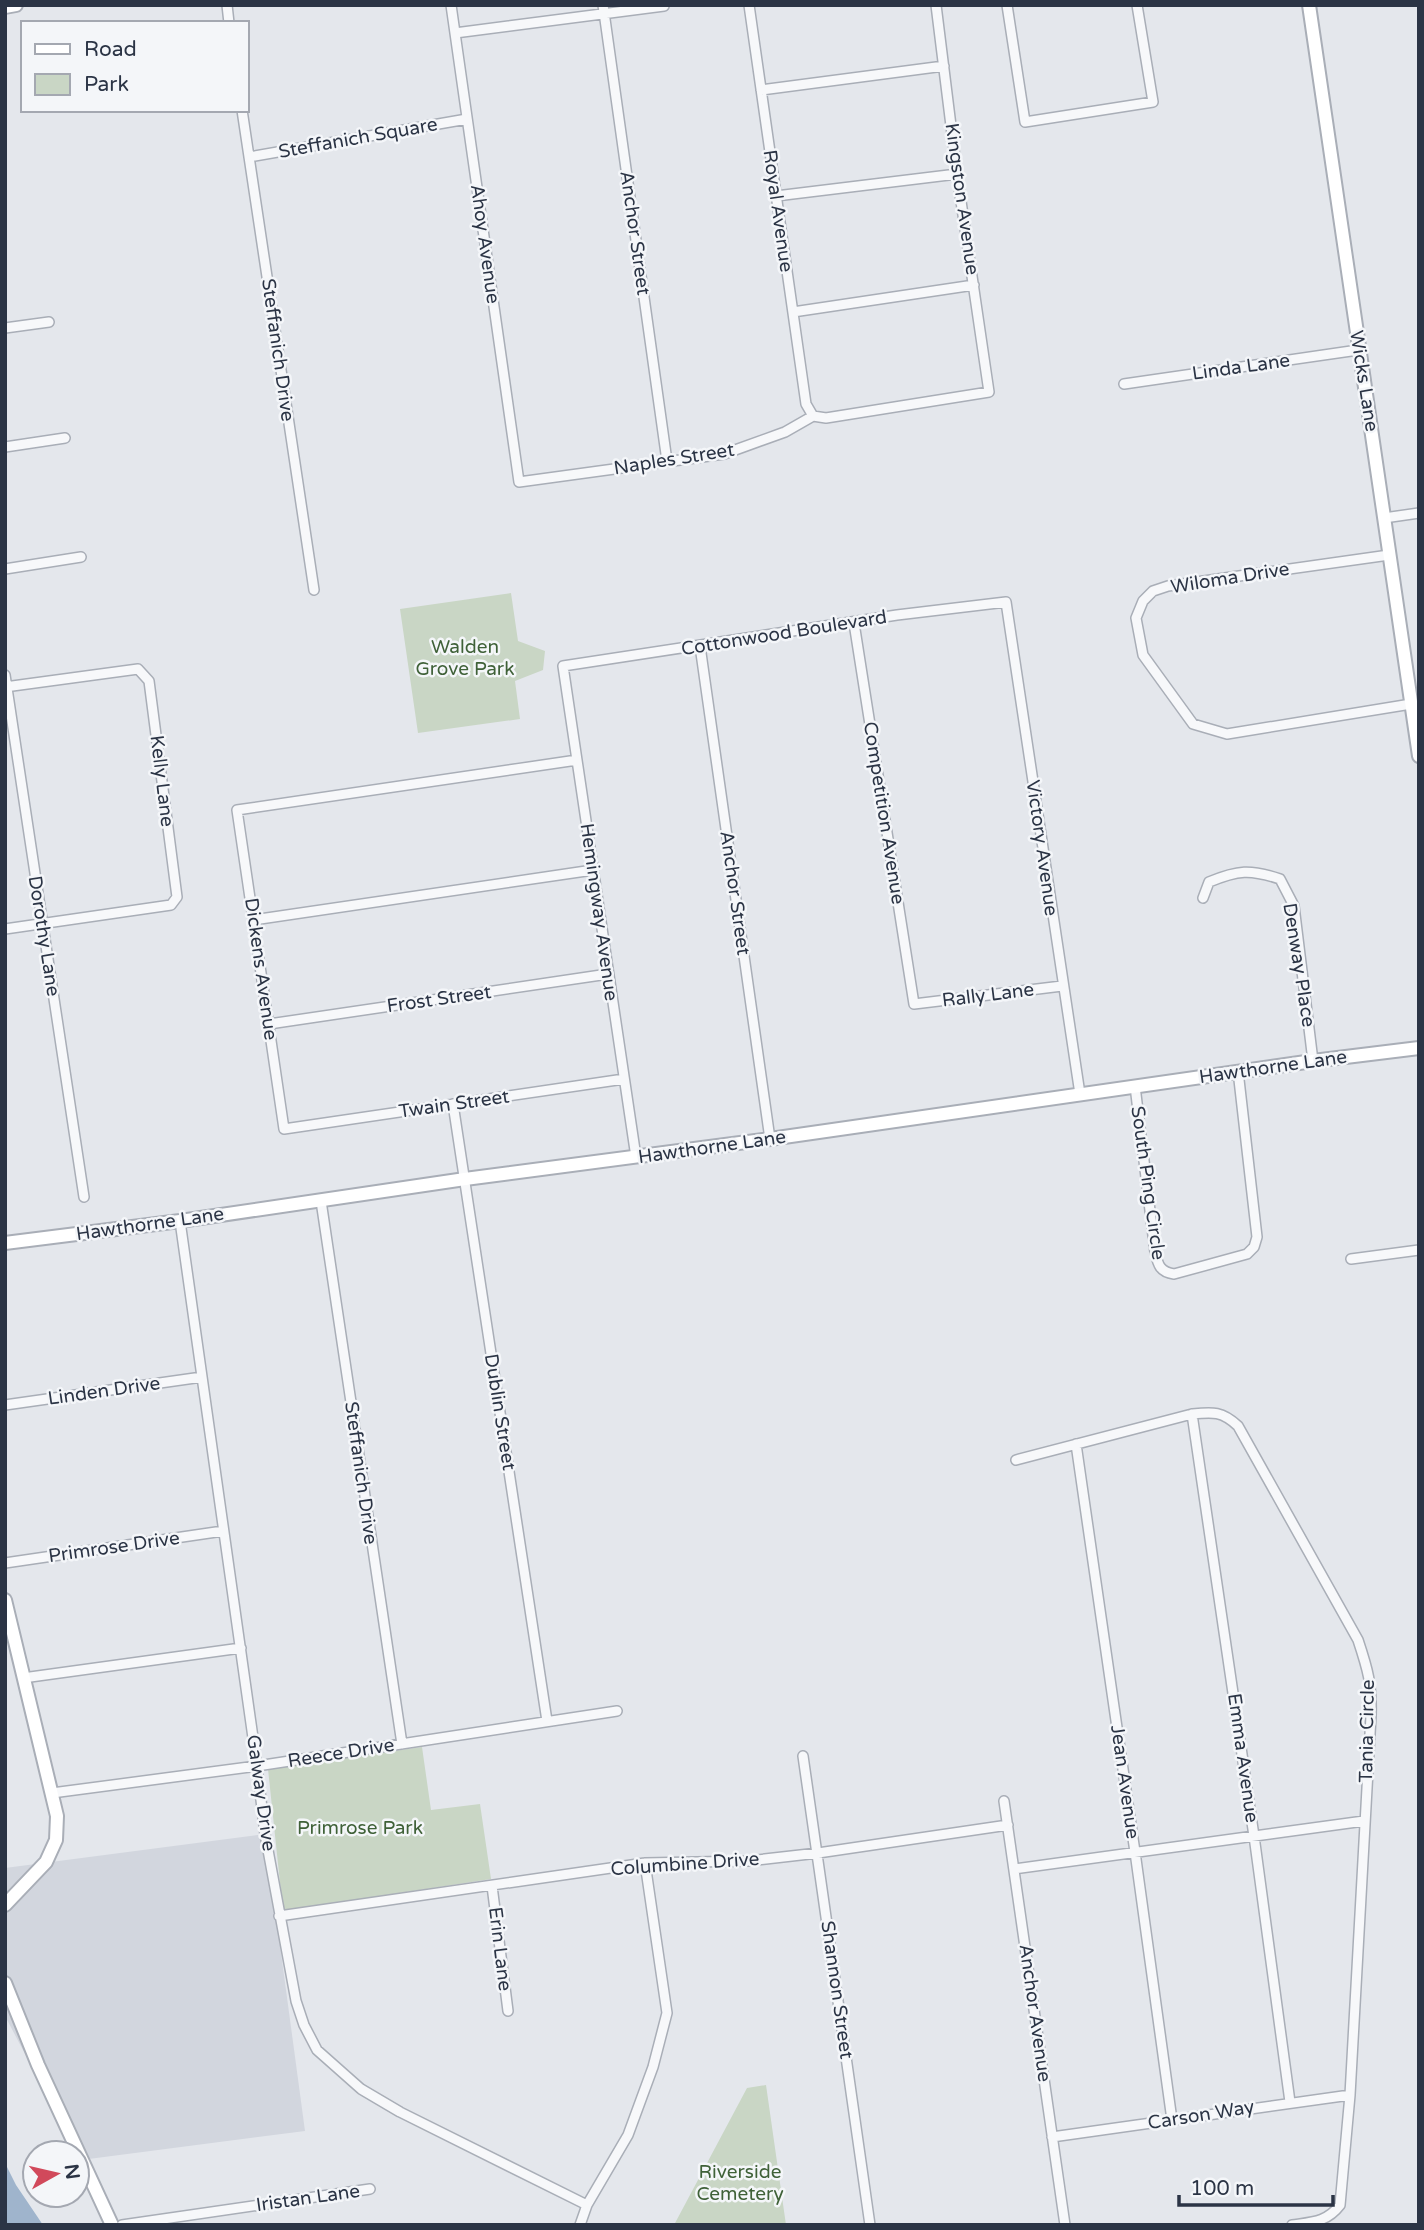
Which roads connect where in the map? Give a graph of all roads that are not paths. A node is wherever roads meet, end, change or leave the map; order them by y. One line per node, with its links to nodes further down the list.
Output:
1 (16, 5): 9 (street)
2 (451, 5): 11 (street, Ahoy Avenue)
3 (749, 5): 13 (street, Royal Avenue)
4 (936, 5): 12 (street, Kingston Avenue)
5 (1007, 5): 6 (street)
6 (1137, 5)
7 (1309, 5): 23 (street, Wicks Lane)
8 (664, 6): 10 (street)
9 (5, 7)
10 (604, 10): 11 (street); 29 (street, Anchor Street)
11 (455, 33): 15 (street, Ahoy Avenue)
12 (944, 66): 13 (street); 17 (street, Kingston Avenue)
13 (761, 90): 18 (street, Royal Avenue)
14 (242, 112): 16 (street, Steffanich Drive)
15 (467, 119): 16 (street, Steffanich Square); 30 (street, Ahoy Avenue)
16 (249, 157): 36 (street, Steffanich Drive)
17 (957, 174): 18 (street); 19 (street, Kingston Avenue)
18 (776, 196): 20 (street, Royal Avenue)
19 (974, 285): 20 (street); 25 (street, Kingston Avenue)
20 (793, 312): 26 (street, Royal Avenue)
21 (49, 322): 22 (street)
22 (5, 328)
23 (1358, 350): 24 (street, Linda Lane); 32 (street, Wicks Lane)
24 (1124, 384)
25 (989, 392): 26 (street, Naples Street)
26 (813, 415): 29 (street, Naples Street)
27 (65, 438): 28 (street)
28 (5, 447)
29 (667, 461): 30 (street, Naples Street)
30 (519, 482)
31 (1419, 513): 32 (street)
32 (1384, 518): 33 (street, Wicks Lane)
33 (1388, 555): 43 (street, Wicks Lane); 43 (street, Wiloma Drive)
34 (81, 557): 35 (street)
35 (5, 569)
36 (314, 590)
37 (1006, 602): 38 (street, Cottonwood Boulevard); 52 (street, Victory Avenue)
38 (854, 623): 39 (street, Cottonwood Boulevard); 53 (street, Competition Avenue)
39 (700, 646): 40 (street, Cottonwood Boulevard); 63 (street, Anchor Street)
40 (563, 666): 45 (street, Hemingway Avenue)
41 (5, 674): 42 (street, Dorothy Lane)
42 (6, 687): 49 (street, Dorothy Lane); 49 (street, Kelly Lane)
43 (1411, 704): 44 (street, Wicks Lane)
44 (1419, 756)
45 (577, 760): 46 (street, Hemingway Avenue); 48 (street, Dickens Avenue)
46 (593, 870): 48 (street); 51 (street, Hemingway Avenue)
47 (1203, 898): 56 (street, Denway Place)
48 (253, 920): 54 (street, Dickens Avenue)
49 (42, 924): 50 (street); 66 (street, Dorothy Lane)
50 (5, 929)
51 (608, 974): 54 (street, Frost Street); 58 (street, Hemingway Avenue)
52 (1062, 986): 53 (street, Rally Lane); 60 (street, Victory Avenue)
53 (914, 1004)
54 (269, 1024): 62 (street, Dickens Avenue)
55 (1419, 1048): 56 (street, Hawthorne Lane)
56 (1312, 1061): 57 (street, Hawthorne Lane)
57 (1238, 1071): 59 (street, Hawthorne Lane); 59 (street, South Ping Circle)
58 (624, 1079): 61 (street, Twain Street); 64 (street, Hemingway Avenue)
59 (1135, 1086): 60 (street, Hawthorne Lane)
60 (1080, 1094): 63 (street, Hawthorne Lane)
61 (453, 1104): 62 (street, Twain Street); 65 (street, Dublin Street)
62 (284, 1129)
63 (770, 1139): 64 (street, Hawthorne Lane)
64 (636, 1157): 65 (street, Hawthorne Lane)
65 (465, 1179): 67 (street, Hawthorne Lane); 83 (street, Dublin Street)
66 (84, 1197)
67 (321, 1201): 68 (street, Hawthorne Lane); 84 (street, Steffanich Drive)
68 (180, 1221): 69 (street, Hawthorne Lane); 72 (street, Galway Drive)
69 (5, 1243)
70 (1419, 1250): 71 (street)
71 (1351, 1259)
72 (202, 1377): 73 (street, Linden Drive); 77 (street, Galway Drive)
73 (5, 1405)
74 (1192, 1414): 75 (street, Tania Circle); 89 (street, Tania Circle); 91 (street, Emma Avenue)
75 (1076, 1444): 76 (street, Tania Circle); 92 (street, Jean Avenue)
76 (1016, 1460)
77 (223, 1531): 78 (street, Primrose Drive); 80 (street, Galway Drive)
78 (5, 1563)
79 (5, 1600): 81 (street)
80 (241, 1647): 81 (street); 86 (street, Galway Drive)
81 (23, 1678): 87 (street)
82 (617, 1711): 83 (street, Reece Drive)
83 (547, 1721): 84 (street, Reece Drive)
84 (402, 1744): 86 (street, Reece Drive)
85 (803, 1756): 93 (street, Shannon Street)
86 (257, 1766): 87 (street, Reece Drive); 98 (street, Galway Drive)
87 (52, 1793): 97 (street)
88 (1004, 1801): 90 (street, Anchor Avenue)
89 (1364, 1821): 91 (street); 101 (street, Tania Circle)
90 (1008, 1825): 93 (street, Columbine Drive); 95 (street, Anchor Avenue)
91 (1254, 1836): 92 (street); 102 (street, Emma Avenue)
92 (1135, 1852): 95 (street); 103 (street, Jean Avenue)
93 (818, 1853): 94 (street, Columbine Drive); 110 (street, Shannon Street)
94 (645, 1863): 96 (street, Columbine Drive); 106 (street)
95 (1014, 1869): 104 (street, Anchor Avenue)
96 (492, 1886): 98 (street, Columbine Drive); 100 (street, Erin Lane)
97 (5, 1905)
98 (279, 1916): 106 (street, Galway Drive)
99 (5, 1983): 107 (street)
100 (508, 2011)
101 (1350, 2095): 102 (street, Carson Way); 112 (street, Tania Circle)
102 (1290, 2102): 103 (street, Carson Way)
103 (1172, 2120): 104 (street, Carson Way)
104 (1052, 2137): 111 (street, Anchor Avenue)
105 (370, 2189): 108 (street, Iristan Lane)
106 (587, 2205): 109 (street)
107 (112, 2225)
108 (122, 2225)
109 (580, 2225)
110 (870, 2225)
111 (1065, 2225)
112 (1292, 2225)

